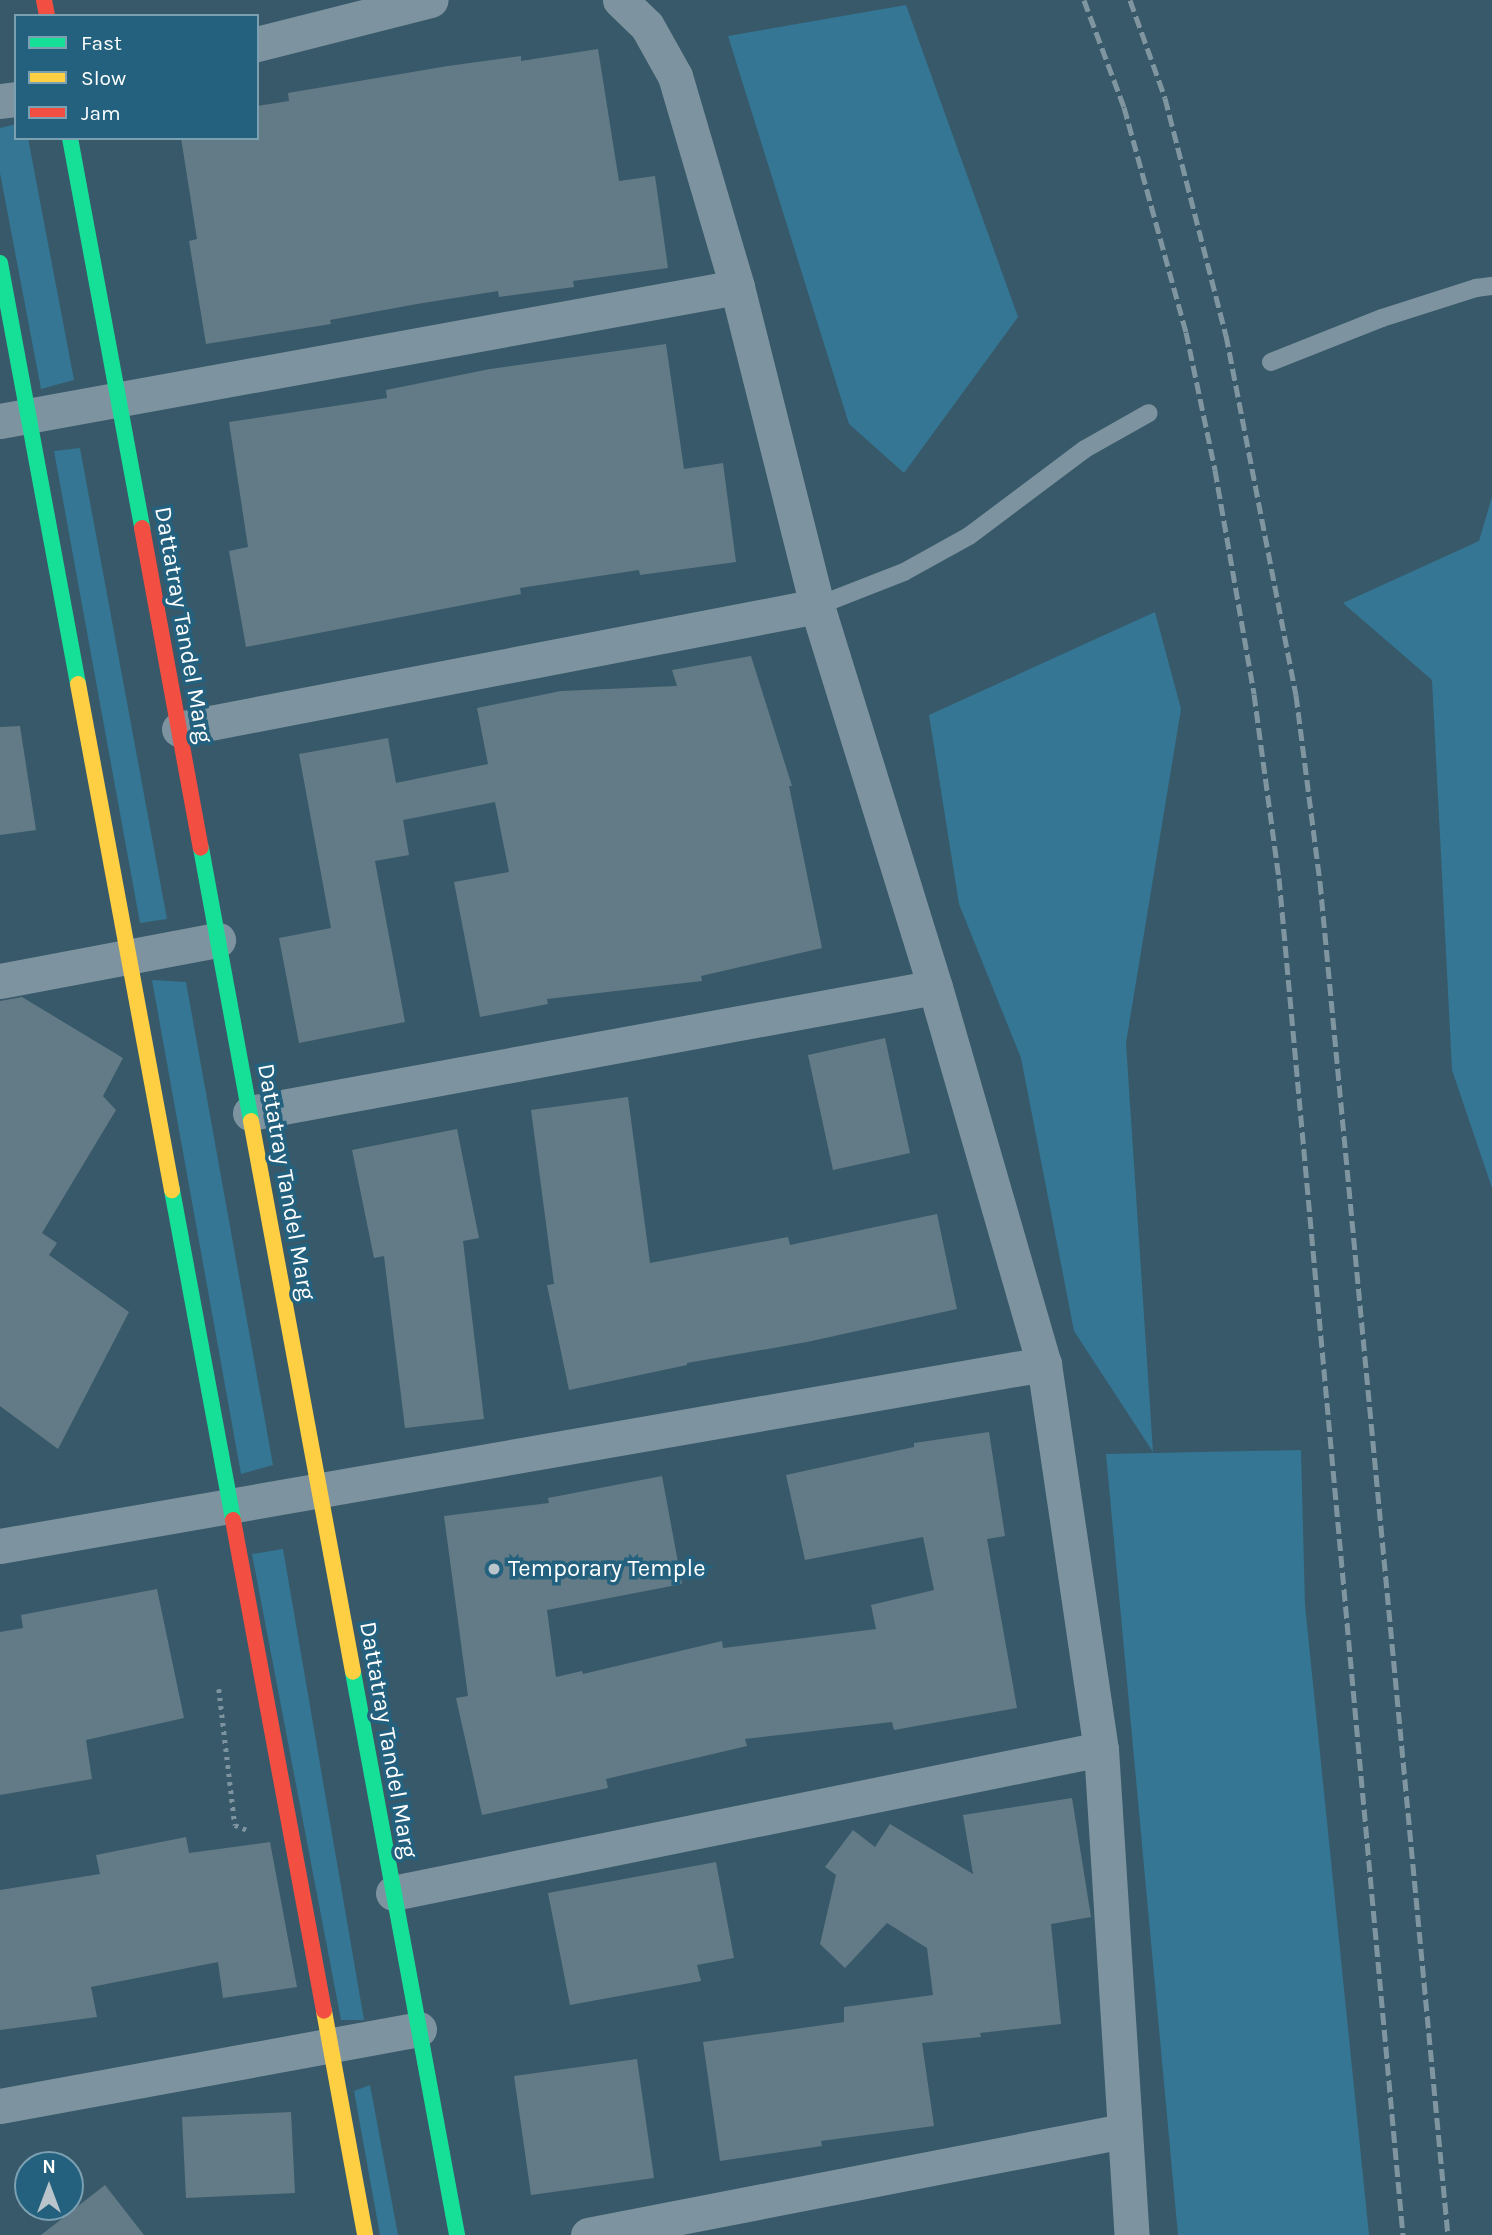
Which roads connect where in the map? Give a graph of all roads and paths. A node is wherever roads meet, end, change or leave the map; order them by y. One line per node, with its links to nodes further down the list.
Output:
1 (431, 0): 3 (street)
2 (620, 0): 7 (street)
3 (259, 43)
4 (70, 140): 9 (main road, Dattatray Tandel Marg)
5 (0, 263): 11 (main road)
6 (1492, 286): 8 (lane)
7 (737, 287): 9 (street); 12 (street)
8 (1270, 362)
9 (118, 400): 11 (street); 13 (main road, Dattatray Tandel Marg)
10 (1149, 413): 12 (lane)
11 (14, 419): 15 (main road)
12 (817, 606): 13 (street); 17 (street)
13 (179, 729): 14 (main road, Dattatray Tandel Marg)
14 (218, 940): 15 (street); 18 (main road, Dattatray Tandel Marg)
15 (129, 957): 16 (street); 21 (main road)
16 (0, 981)
17 (935, 987): 18 (street); 19 (street)
18 (250, 1114): 20 (main road, Dattatray Tandel Marg)
19 (1044, 1364): 20 (street); 23 (street)
20 (319, 1489): 21 (street); 24 (main road, Dattatray Tandel Marg)
21 (230, 1505): 22 (street); 26 (main road)
22 (0, 1546)
23 (1101, 1749): 24 (street); 28 (street)
24 (393, 1893): 25 (main road, Dattatray Tandel Marg)
25 (419, 2029): 26 (street); 30 (main road, Dattatray Tandel Marg)
26 (330, 2046): 27 (street); 29 (main road)
27 (0, 2106)
28 (1123, 2131): 31 (street); 32 (street)
29 (365, 2235)
30 (457, 2235)
31 (588, 2235)
32 (1132, 2235)

